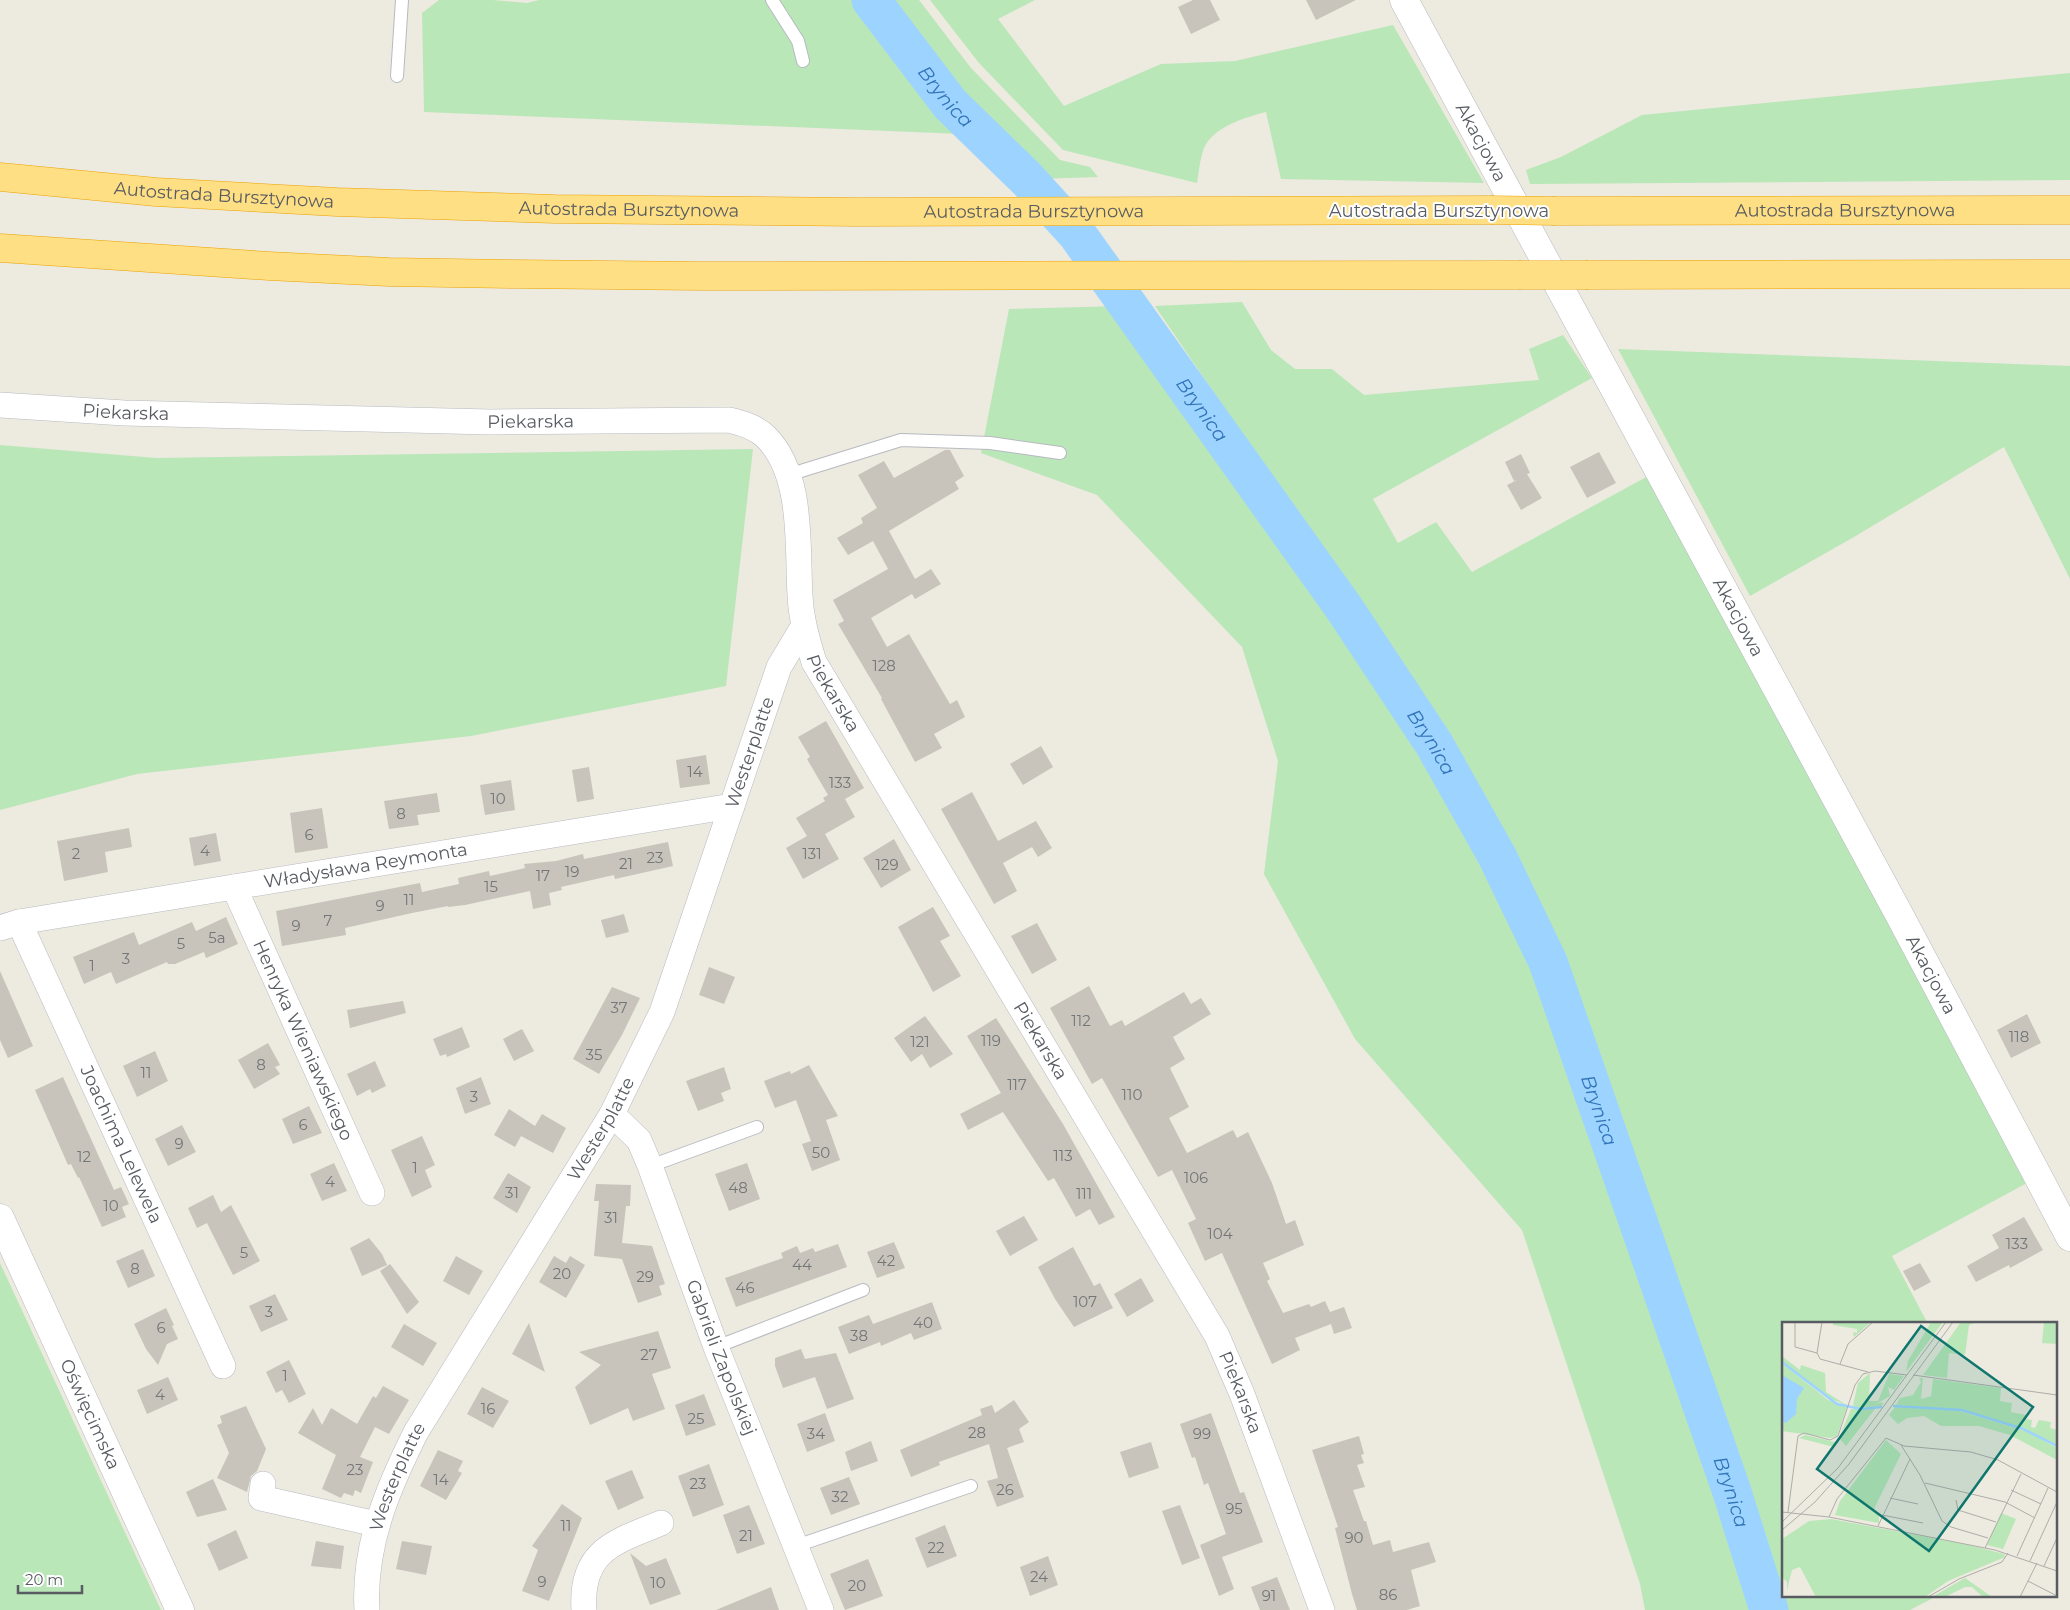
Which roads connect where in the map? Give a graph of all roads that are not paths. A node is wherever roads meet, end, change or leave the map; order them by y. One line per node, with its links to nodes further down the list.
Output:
1 (402, 0): 5 (lane)
2 (772, 0): 4 (lane)
3 (1404, 0): 22 (street, Akacjowa)
4 (802, 61)
5 (397, 76)
6 (0, 178): 7 (highway, Autostrada Bursztynowa, bridge)
7 (2070, 210)
8 (0, 248): 9 (highway, bridge)
9 (2070, 274)
10 (0, 405): 12 (street, Piekarska)
11 (1060, 453): 12 (lane)
12 (788, 475): 13 (street, Piekarska)
13 (803, 627): 14 (street, Westerplatte); 35 (street, Piekarska)
14 (732, 806): 15 (street, Władysława Reymonta); 17 (street, Westerplatte)
15 (234, 887): 16 (street, Władysława Reymonta); 20 (street, Henryka Wieniawskiego)
16 (10, 925): 25 (street, Joachima Lelewela)
17 (612, 1114): 19 (street, Gabrieli Zapolskiej); 29 (street, Westerplatte)
18 (757, 1127): 19 (lane)
19 (650, 1166): 24 (street, Gabrieli Zapolskiej)
20 (372, 1193)
21 (0, 1218): 31 (street, Oświęcimska)
22 (2070, 1237)
23 (863, 1290): 24 (lane)
24 (716, 1347): 30 (street, Gabrieli Zapolskiej)
25 (223, 1366)
26 (263, 1484): 29 (street)
27 (971, 1486): 30 (lane)
28 (661, 1523): 33 (street)
29 (376, 1524): 32 (street, Westerplatte)
30 (796, 1546): 34 (street, Gabrieli Zapolskiej)
31 (180, 1610)
32 (367, 1610)
33 (584, 1610)
34 (821, 1610)
35 (1322, 1610)

